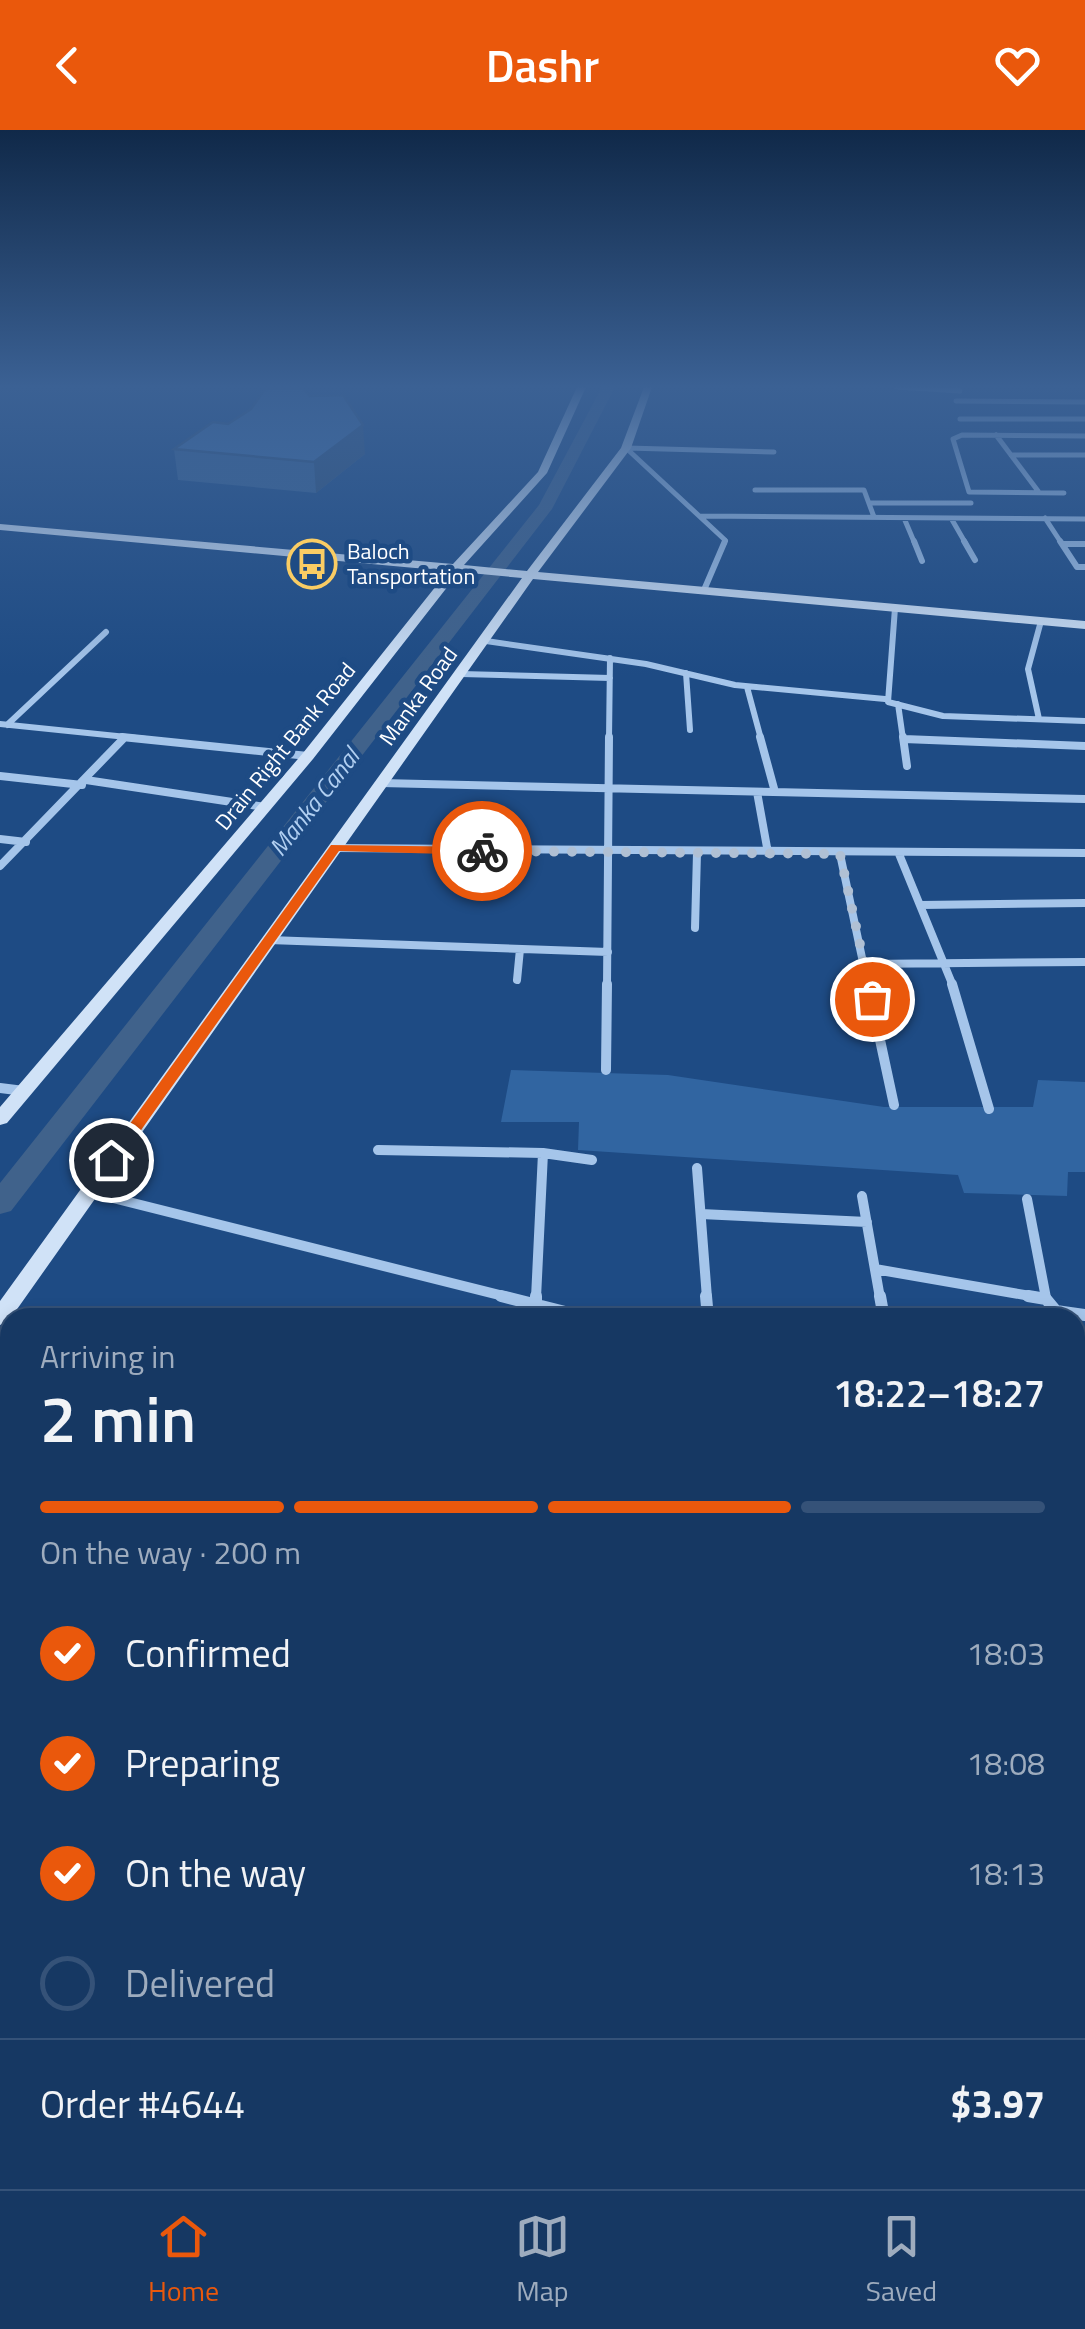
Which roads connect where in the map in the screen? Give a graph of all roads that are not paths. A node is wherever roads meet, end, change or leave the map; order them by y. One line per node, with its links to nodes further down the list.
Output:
1 (532, 483): 22 (main road, Drain Right Bank Road)
2 (599, 483): 24 (main road, Manka Road)
3 (664, 483): 11 (street)
4 (967, 483): 7 (street)
5 (1031, 483): 7 (street)
6 (755, 490): 9 (street)
7 (1038, 492): 8 (street)
8 (1064, 492)
9 (869, 504): 10 (street); 12 (street)
10 (972, 504)
11 (700, 516): 12 (street); 25 (street)
12 (874, 518): 13 (street)
13 (904, 518): 14 (street); 21 (street)
14 (951, 518): 15 (street); 20 (street)
15 (1045, 518): 16 (street); 18 (street)
16 (1085, 518)
17 (0, 527): 22 (main road)
18 (1062, 544): 19 (street); 23 (street)
19 (1085, 544)
20 (975, 560)
21 (922, 561)
22 (458, 565): 24 (main road); 45 (main road, Drain Right Bank Road)
23 (1085, 567)
24 (532, 572): 25 (main road); 30 (main road, Manka Road)
25 (704, 590): 26 (main road)
26 (895, 608): 27 (main road); 36 (street)
27 (1041, 620): 28 (main road); 38 (street)
28 (1085, 624)
29 (106, 632): 40 (street)
30 (486, 640): 31 (street); 32 (main road, Manka Road)
31 (610, 658): 33 (street); 34 (street)
32 (461, 674): 34 (street); 49 (main road, Manka Road)
33 (686, 674): 35 (street); 41 (street)
34 (610, 678): 50 (street)
35 (748, 686): 36 (street); 52 (street)
36 (885, 699): 37 (street)
37 (898, 704): 38 (street); 43 (street)
38 (1039, 718): 39 (street)
39 (1085, 722)
40 (3, 724): 42 (street)
41 (690, 730)
42 (124, 738): 45 (street); 48 (street)
43 (904, 740): 44 (street); 46 (street)
44 (1085, 746)
45 (308, 756): 54 (main road, Drain Right Bank Road)
46 (907, 766)
47 (0, 776): 48 (street)
48 (84, 782): 54 (street); 56 (street)
49 (382, 783): 50 (street); 57 (main road, Manka Road)
50 (609, 789): 51 (street); 58 (street)
51 (758, 792): 52 (street); 61 (street)
52 (774, 792): 53 (street)
53 (1085, 799)
54 (265, 807): 77 (main road, Drain Right Bank Road)
55 (0, 839): 56 (street)
56 (26, 842): 64 (street)
57 (335, 848): 58 (street); 68 (main road, Manka Road)
58 (610, 852): 59 (street); 70 (street)
59 (696, 853): 61 (street); 67 (street)
60 (1085, 853): 63 (street)
61 (768, 854): 62 (street)
62 (840, 854): 63 (street); 73 (street)
63 (899, 854): 66 (street)
64 (0, 866)
65 (1085, 903): 66 (street)
66 (921, 905): 71 (street)
67 (695, 928)
68 (269, 940): 69 (street); 85 (main road, Manka Road)
69 (520, 949): 70 (street); 74 (street)
70 (608, 952): 75 (street)
71 (944, 962): 72 (street); 73 (street); 79 (street)
72 (1085, 962)
73 (864, 964): 78 (street)
74 (517, 980)
75 (606, 1070)
76 (0, 1088): 77 (street)
77 (24, 1091): 80 (main road, Drain Right Bank Road)
78 (894, 1105)
79 (988, 1108)
80 (0, 1119)
81 (378, 1150): 82 (street)
82 (543, 1153): 83 (street); 93 (street)
83 (592, 1160)
84 (698, 1168): 88 (street)
85 (89, 1192): 91 (main road, Manka Road); 93 (street)
86 (862, 1196): 89 (street)
87 (1027, 1199): 92 (street)
88 (701, 1214): 89 (street); 95 (street)
89 (867, 1222): 90 (street)
90 (875, 1269): 92 (street); 96 (street)
91 (8, 1292)
92 (1046, 1298): 97 (street)
93 (536, 1304): 94 (street)
94 (551, 1308)
95 (707, 1308)
96 (882, 1308)
97 (1054, 1308)

